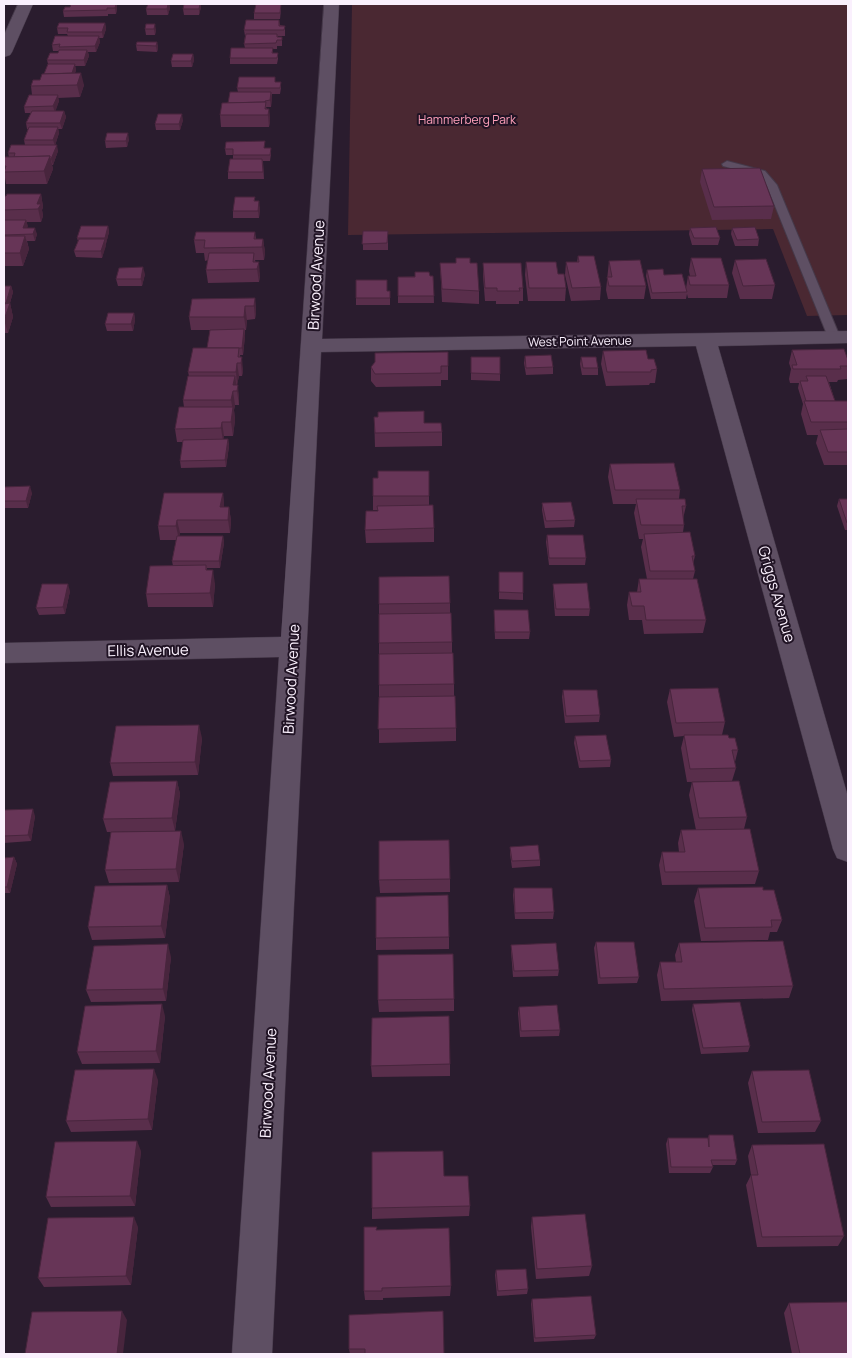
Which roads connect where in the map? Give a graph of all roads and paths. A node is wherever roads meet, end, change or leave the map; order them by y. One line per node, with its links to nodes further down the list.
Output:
1 (25, 4): 3 (street)
2 (331, 4): 7 (street, Birwood Avenue)
3 (4, 52)
4 (727, 164): 5 (lane)
5 (841, 337): 6 (street, West Point Avenue)
6 (705, 339): 7 (street, West Point Avenue); 10 (street, Griggs Avenue)
7 (312, 346): 8 (street, Birwood Avenue)
8 (293, 647): 9 (street, Ellis Avenue); 11 (street, Birwood Avenue)
9 (4, 653)
10 (848, 849)
11 (252, 1354)

